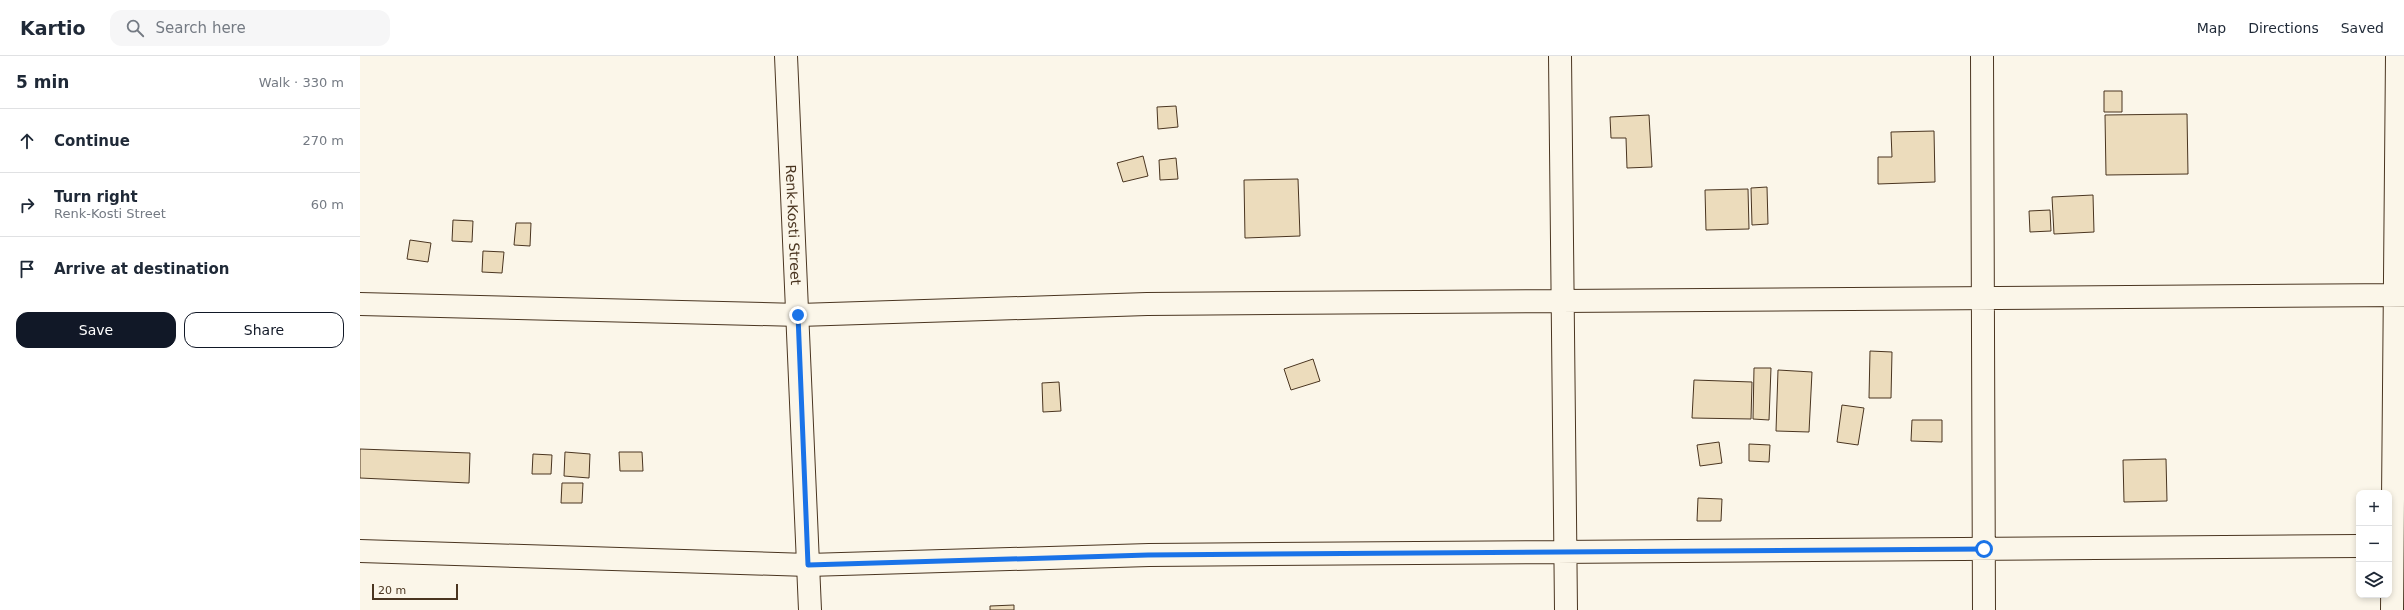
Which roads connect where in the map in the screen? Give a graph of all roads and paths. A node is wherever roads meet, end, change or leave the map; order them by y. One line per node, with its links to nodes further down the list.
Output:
1 (786, 56): 9 (street, Renk-Kosti Street)
2 (1560, 56): 7 (street)
3 (1982, 56): 6 (street)
4 (2397, 56): 5 (street)
5 (2400, 295): 6 (street); 10 (street)
6 (1984, 298): 7 (street); 12 (street)
7 (1563, 301): 9 (street); 14 (street)
8 (360, 304): 9 (street)
9 (798, 315): 15 (street, Renk-Kosti Street)
10 (2395, 545): 19 (street)
11 (2356, 546): 12 (street)
12 (1984, 549): 14 (street); 18 (street)
13 (360, 551): 15 (street)
14 (1565, 552): 15 (street); 17 (street)
15 (808, 565): 16 (street, Renk-Kosti Street)
16 (810, 610)
17 (1566, 610)
18 (1984, 610)
19 (2392, 610)

